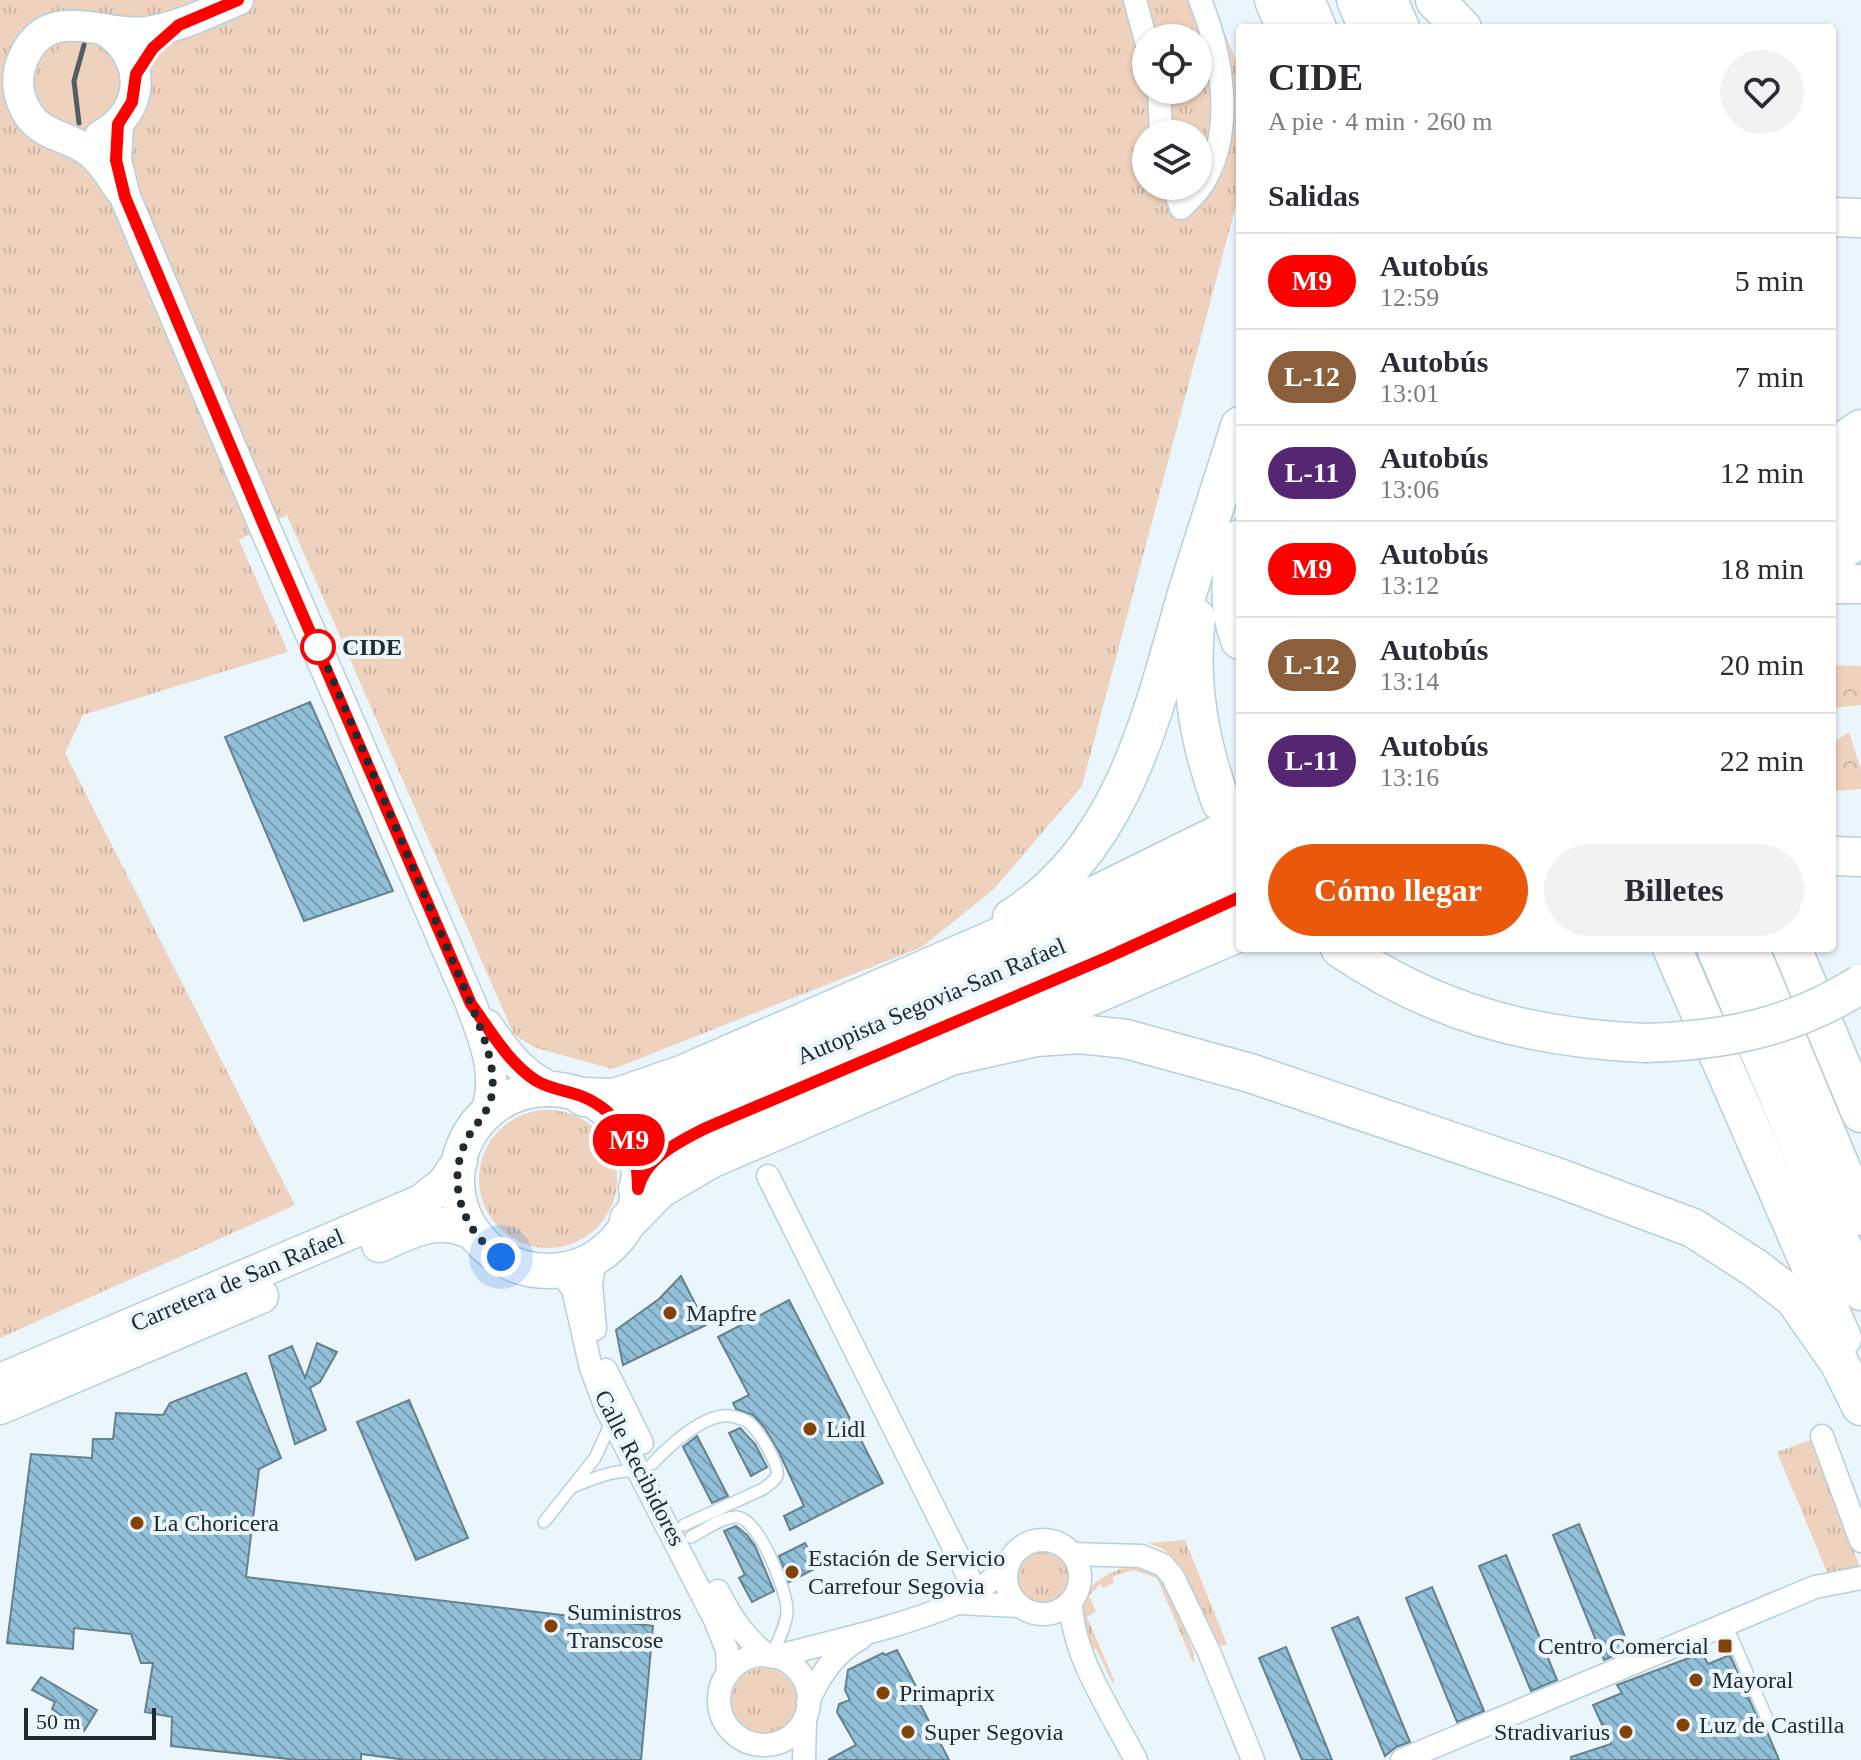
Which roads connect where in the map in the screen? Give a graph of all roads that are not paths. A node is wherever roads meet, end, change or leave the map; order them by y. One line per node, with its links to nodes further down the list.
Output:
1 (238, 0): 17 (main road)
2 (1135, 0): 10 (street)
3 (1200, 0): 22 (street)
4 (1263, 0): 11 (highway)
5 (1274, 0): 12 (highway)
6 (1305, 0): 13 (highway)
7 (1356, 0): 14 (highway)
8 (1388, 0): 15 (highway)
9 (1435, 0): 16 (highway)
10 (1141, 24)
11 (1271, 24)
12 (1284, 24)
13 (1315, 24)
14 (1366, 24)
15 (1398, 24)
16 (1458, 24)
17 (179, 25): 18 (main road); 19 (main road)
18 (103, 29): 19 (main road); 21 (main road)
19 (136, 74): 20 (main road)
20 (118, 124): 21 (main road); 23 (main road)
21 (62, 138): 23 (main road)
22 (1212, 164)
23 (125, 197): 35 (main road)
24 (1836, 217): 25 (highway)
25 (1861, 218)
26 (1861, 429): 29 (highway)
27 (1236, 440): 57 (highway)
28 (1236, 444): 46 (highway)
29 (1836, 446)
30 (1861, 466): 31 (highway)
31 (1836, 483)
32 (1861, 502): 33 (highway)
33 (1836, 519)
34 (1861, 537): 36 (highway)
35 (276, 552): 40 (lane); 41 (lane); 45 (main road)
36 (1836, 554)
37 (1236, 557): 42 (highway)
38 (1836, 584): 39 (highway)
39 (1861, 584)
40 (311, 603)
41 (286, 609)
42 (1236, 622)
43 (322, 627): 45 (lane)
44 (298, 636): 45 (lane)
45 (331, 676): 59 (main road)
46 (1230, 813): 57 (highway)
47 (1836, 856): 48 (highway)
48 (1861, 857)
49 (1236, 865): 64 (highway, Autopista Segovia-San Rafael)
50 (1236, 899): 67 (highway, Autopista Segovia-San Rafael)
51 (1236, 934): 60 (highway)
52 (1346, 952): 58 (highway, bridge)
53 (1674, 952): 74 (highway)
54 (1718, 952): 72 (highway)
55 (1751, 952): 68 (highway)
56 (1794, 952): 62 (highway)
57 (926, 970): 61 (highway)
58 (1861, 984)
59 (471, 1004): 61 (main road); 63 (main road)
60 (955, 1055): 67 (highway); 75 (highway)
61 (571, 1094): 63 (main road); 64 (main road)
62 (1861, 1113)
63 (485, 1115): 65 (main road)
64 (616, 1120): 67 (main road)
65 (460, 1161): 69 (main road); 73 (main road, Carretera de San Rafael)
66 (768, 1176): 88 (street)
67 (634, 1205): 70 (main road)
68 (1861, 1216)
69 (474, 1233): 71 (main road); 76 (main road, Carretera de San Rafael)
70 (595, 1258): 71 (main road); 79 (street, Calle Recibidores)
71 (548, 1271): 77 (street, Calle Recibidores)
72 (1861, 1291)
73 (0, 1381)
74 (1861, 1381)
75 (1861, 1406)
76 (0, 1407)
77 (612, 1419): 79 (street, Calle Recibidores); 80 (lane)
78 (1822, 1436): 83 (street)
79 (646, 1468): 80 (lane); 82 (street, Calle Recibidores); 82 (lane); 96 (street, Calle Recibidores)
80 (571, 1487): 81 (lane)
81 (544, 1522)
82 (687, 1531): 95 (street, Calle Recibidores); 95 (lane)
83 (1861, 1541)
84 (1072, 1554): 85 (street); 86 (street); 89 (street)
85 (1128, 1554): 89 (street); 103 (street)
86 (1009, 1562): 88 (street); 91 (street)
87 (1861, 1578): 92 (street)
88 (976, 1592): 90 (street)
89 (1075, 1595): 91 (street); 94 (street)
90 (956, 1603): 91 (street); 93 (street)
91 (1028, 1610): 94 (street)
92 (1726, 1624): 98 (lane); 104 (street)
93 (876, 1629): 95 (street); 97 (street)
94 (1082, 1654): 102 (street)
95 (771, 1656): 96 (street); 97 (street)
96 (728, 1673): 99 (street)
97 (807, 1710): 99 (street); 101 (street)
98 (1768, 1721)
99 (755, 1744): 100 (street)
100 (783, 1760)
101 (804, 1760)
102 (1136, 1760)
103 (1253, 1760)
104 (1402, 1760)

